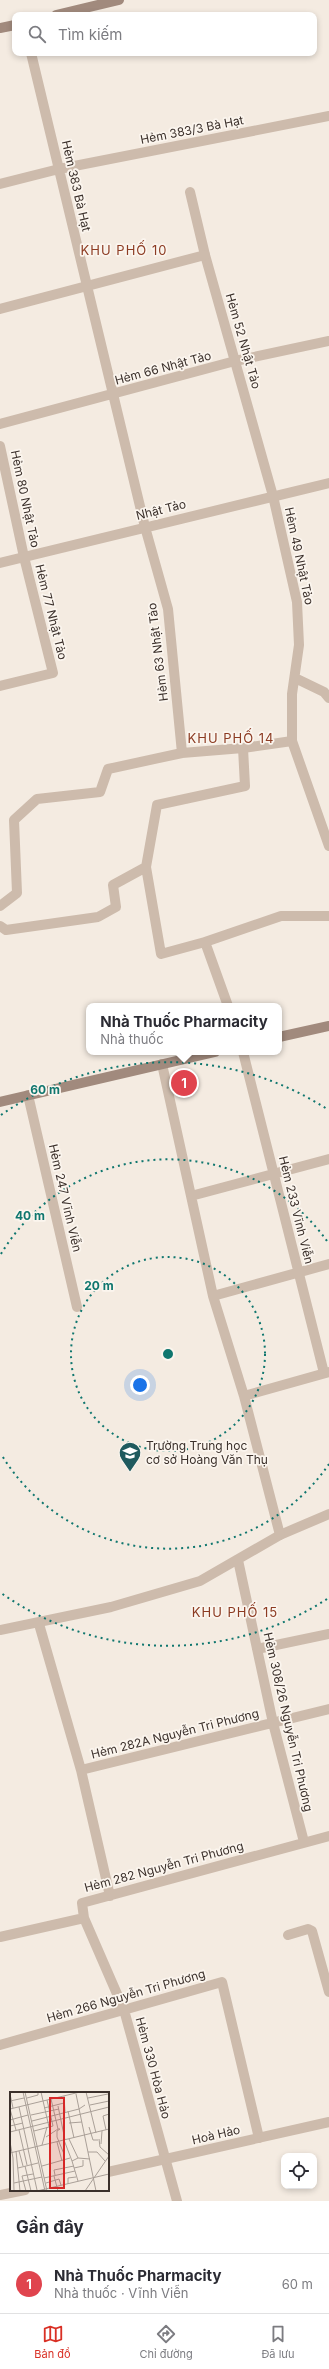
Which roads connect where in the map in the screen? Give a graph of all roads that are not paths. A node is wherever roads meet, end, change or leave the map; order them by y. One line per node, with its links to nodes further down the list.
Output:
1 (119, 0): 2 (street)
2 (69, 12)
3 (12, 25): 4 (street)
4 (0, 28)
5 (32, 56): 7 (street, Hẻm 383 Bà Hạt)
6 (329, 116): 7 (street, Hẻm 383/3 Bà Hạt)
7 (59, 169): 8 (street, Hẻm 383/3 Bà Hạt); 11 (street, Hẻm 383 Bà Hạt)
8 (0, 184)
9 (190, 192): 10 (street, Hẻm 52 Nhật Tảo)
10 (205, 255): 11 (street); 14 (street, Hẻm 52 Nhật Tảo)
11 (87, 287): 12 (street); 15 (street, Hẻm 383 Bà Hạt)
12 (0, 309)
13 (329, 341): 14 (street, Hẻm 66 Nhật Tảo)
14 (236, 361): 15 (street, Hẻm 66 Nhật Tảo); 19 (street, Hẻm 52 Nhật Tảo)
15 (113, 395): 16 (street); 20 (street, Hẻm 66 Nhật Tảo)
16 (0, 424)
17 (0, 446): 21 (street, Hẻm 80 Nhật Tảo)
18 (329, 483): 19 (street, Nhật Tảo)
19 (273, 496): 20 (street, Nhật Tảo); 23 (street, Hẻm 49 Nhật Tảo)
20 (145, 527): 21 (street, Nhật Tảo); 28 (street, Hẻm 63 Nhật Tảo)
21 (24, 557): 22 (street, Nhật Tảo); 24 (street, Hẻm 77 Nhật Tảo)
22 (0, 563)
23 (295, 678): 25 (street); 26 (street, Hẻm 49 Nhật Tảo)
24 (0, 686)
25 (329, 698)
26 (292, 741): 27 (street); 29 (street)
27 (243, 748): 28 (street); 30 (street)
28 (182, 753): 31 (street)
29 (329, 846)
30 (146, 867): 33 (street); 34 (street)
31 (0, 906)
32 (329, 916): 34 (street)
33 (0, 926)
34 (205, 942): 35 (street)
35 (227, 1003)
36 (329, 1026): 37 (street)
37 (282, 1036)
38 (202, 1055): 40 (street)
39 (244, 1055): 44 (street, Hẻm 233 Vĩnh Viễn)
40 (162, 1064): 41 (street); 45 (street)
41 (28, 1095): 42 (street); 49 (street, Hẻm 247 Vĩnh Viễn)
42 (0, 1102)
43 (329, 1159): 44 (street)
44 (274, 1176): 45 (street); 47 (street, Hẻm 233 Vĩnh Viễn)
45 (191, 1196): 48 (street)
46 (329, 1264): 47 (street)
47 (299, 1273): 48 (street); 50 (street, Hẻm 233 Vĩnh Viễn)
48 (213, 1296): 51 (street)
49 (77, 1307)
50 (326, 1373): 51 (street)
51 (244, 1396): 53 (street)
52 (329, 1514): 53 (street)
53 (280, 1535): 54 (street)
54 (238, 1560): 55 (street); 58 (street, Hẻm 308/26 Nguyễn Tri Phương)
55 (39, 1624): 56 (street); 61 (street)
56 (0, 1630)
57 (329, 1634): 58 (street)
58 (257, 1649): 60 (street, Hẻm 308/26 Nguyễn Tri Phương)
59 (329, 1709): 60 (street, Hẻm 282A Nguyễn Tri Phương)
60 (273, 1723): 61 (street, Hẻm 282A Nguyễn Tri Phương); 63 (street, Hẻm 308/26 Nguyễn Tri Phương)
61 (81, 1770): 64 (street, Hẻm 282A Nguyễn Tri Phương)
62 (328, 1839): 63 (street, Hẻm 282 Nguyễn Tri Phương)
63 (304, 1842): 64 (street, Hẻm 282 Nguyễn Tri Phương)
64 (110, 1896): 65 (street, Hẻm 282 Nguyễn Tri Phương)
65 (84, 1918): 67 (street); 69 (street, Hẻm 330 Hòa Hảo)
66 (288, 1934): 68 (street)
67 (0, 1937)
68 (329, 1992)
69 (124, 2010): 70 (street, Hẻm 266 Nguyễn Tri Phương); 72 (street, Hẻm 266 Nguyễn Tri Phương); 73 (street, Hẻm 330 Hòa Hảo)
70 (0, 2045)
71 (329, 2122): 72 (street, Hoà Hảo)
72 (259, 2138): 73 (street, Hoà Hảo)
73 (165, 2160): 74 (street, Hoà Hảo); 77 (street, Hẻm 330 Hòa Hảo)
74 (109, 2172)
75 (21, 2191): 76 (street)
76 (0, 2196)
77 (177, 2201)

